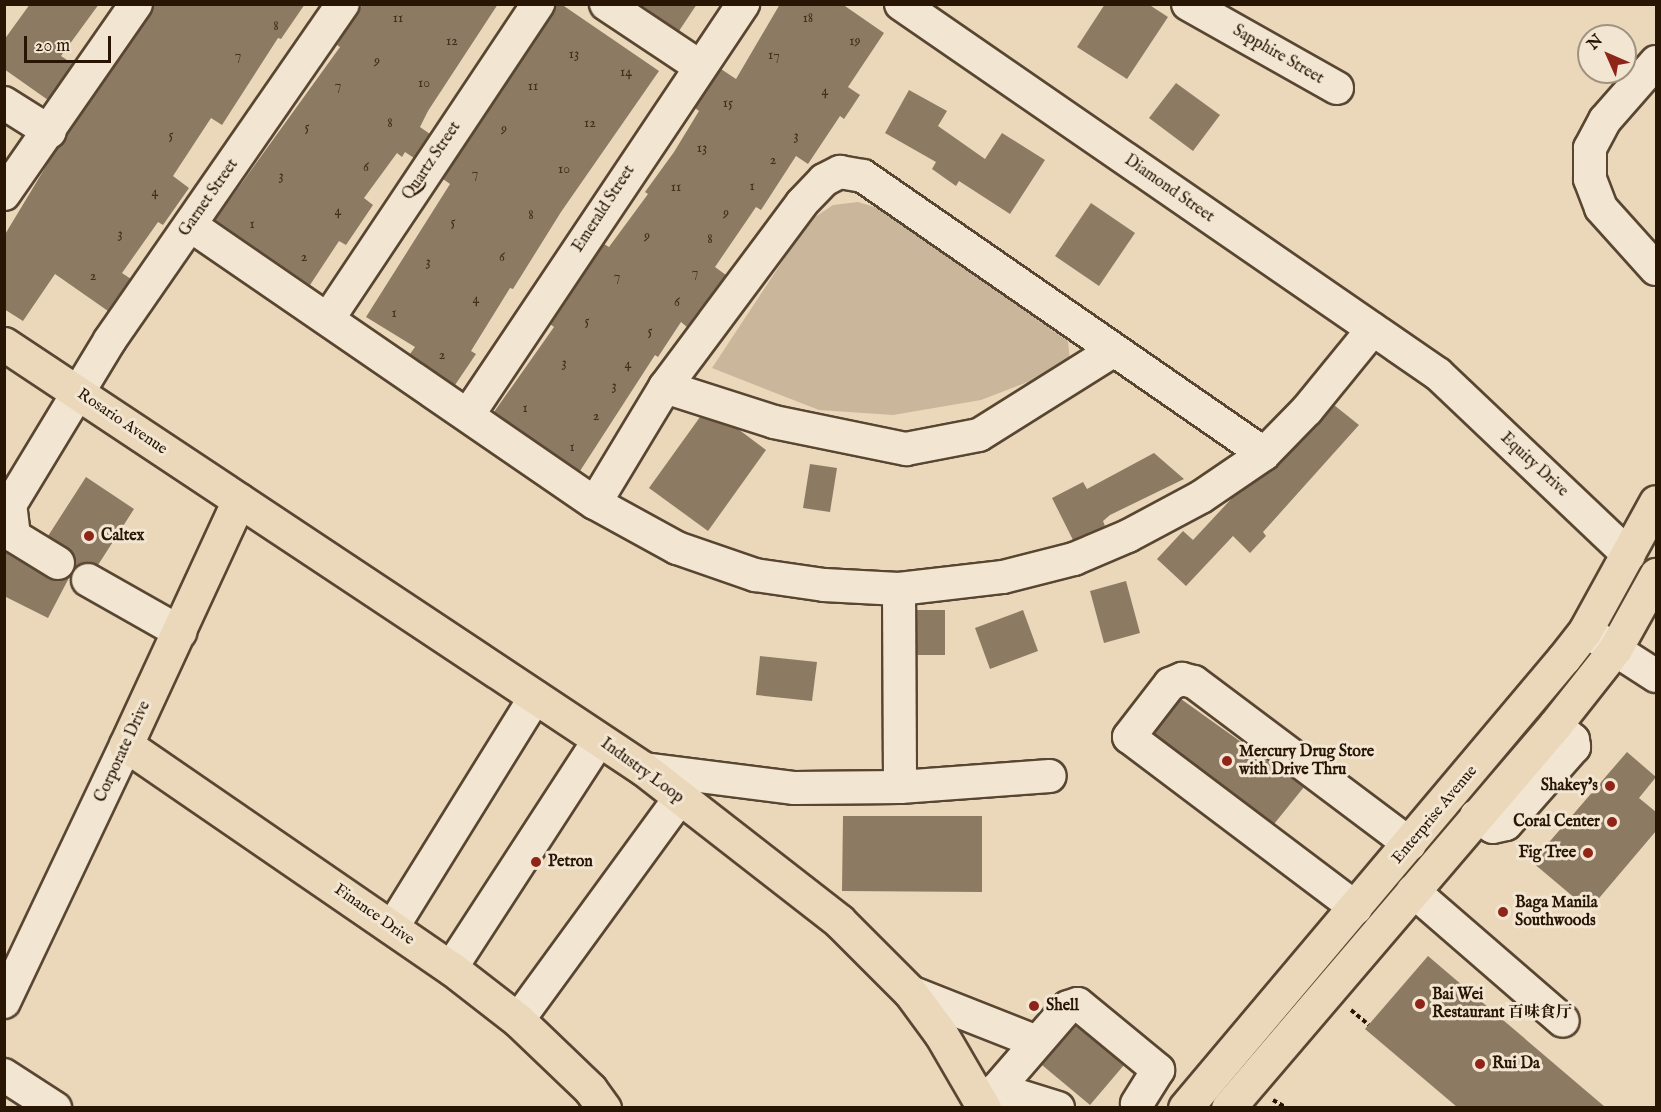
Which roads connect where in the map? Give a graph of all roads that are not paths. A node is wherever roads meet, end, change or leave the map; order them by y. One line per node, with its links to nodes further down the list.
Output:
1 (136, 4): 12 (street)
2 (343, 4): 14 (street, Garnet Street)
3 (538, 4): 16 (street, Quartz Street)
4 (606, 4): 9 (street)
5 (743, 4): 9 (street, Emerald Street)
6 (901, 4): 17 (street, Diamond Street)
7 (1188, 4): 10 (street, Sapphire Street)
8 (1656, 62): 15 (street)
9 (699, 66): 23 (street, Emerald Street)
10 (1337, 88)
11 (4, 103): 12 (street)
12 (50, 132): 13 (street)
13 (4, 194)
14 (190, 225): 16 (street); 22 (street, Garnet Street)
15 (1656, 269)
16 (328, 319): 23 (street)
17 (1373, 329): 20 (street, Diamond Street); 24 (street)
18 (4, 344): 22 (main road, Rosario Avenue)
19 (1113, 351): 21 (street); 21 (street); 24 (street)
20 (1438, 374): 28 (street, Equity Drive)
21 (665, 387): 27 (street)
22 (78, 393): 25 (main road, Rosario Avenue); 29 (street, Garnet Street)
23 (468, 415): 27 (street)
24 (1264, 453): 32 (street)
25 (239, 500): 34 (main road, Corporate Drive); 37 (main road, Industry Loop)
26 (1656, 502): 28 (main road, Enterprise Avenue)
27 (595, 503): 32 (street)
28 (1629, 555): 33 (main road, Enterprise Avenue)
29 (58, 563)
30 (1656, 575): 35 (main road, Enterprise Avenue)
31 (88, 580): 34 (street)
32 (899, 589): 42 (street)
33 (1585, 631): 35 (street); 44 (main road, Enterprise Avenue)
34 (180, 632): 39 (main road, Corporate Drive)
35 (1615, 649): 36 (street); 45 (main road, Enterprise Avenue)
36 (1656, 676)
37 (535, 697): 38 (main road, Industry Loop); 47 (street)
38 (599, 740): 40 (main road, Industry Loop); 48 (street)
39 (126, 745): 47 (main road, Finance Drive); 50 (street, Corporate Drive)
40 (644, 769): 42 (street); 43 (main road, Industry Loop)
41 (1050, 776): 42 (street)
42 (900, 787)
43 (680, 798): 49 (main road, Industry Loop); 51 (street)
44 (1410, 844): 46 (main road, Enterprise Avenue); 46 (street)
45 (1413, 891): 52 (street); 61 (main road, Enterprise Avenue)
46 (1356, 908): 60 (main road, Enterprise Avenue)
47 (392, 928): 48 (main road, Finance Drive)
48 (451, 968): 51 (main road, Finance Drive)
49 (910, 992): 53 (street); 55 (main road, Industry Loop)
50 (4, 1002)
51 (518, 1020): 58 (main road, Finance Drive)
52 (1563, 1021)
53 (1037, 1042): 55 (street); 56 (street)
54 (4, 1075): 57 (street)
55 (987, 1098): 59 (street)
56 (1132, 1106)
57 (55, 1107)
58 (604, 1107)
59 (1058, 1107)
60 (1185, 1107)
61 (1228, 1107)

